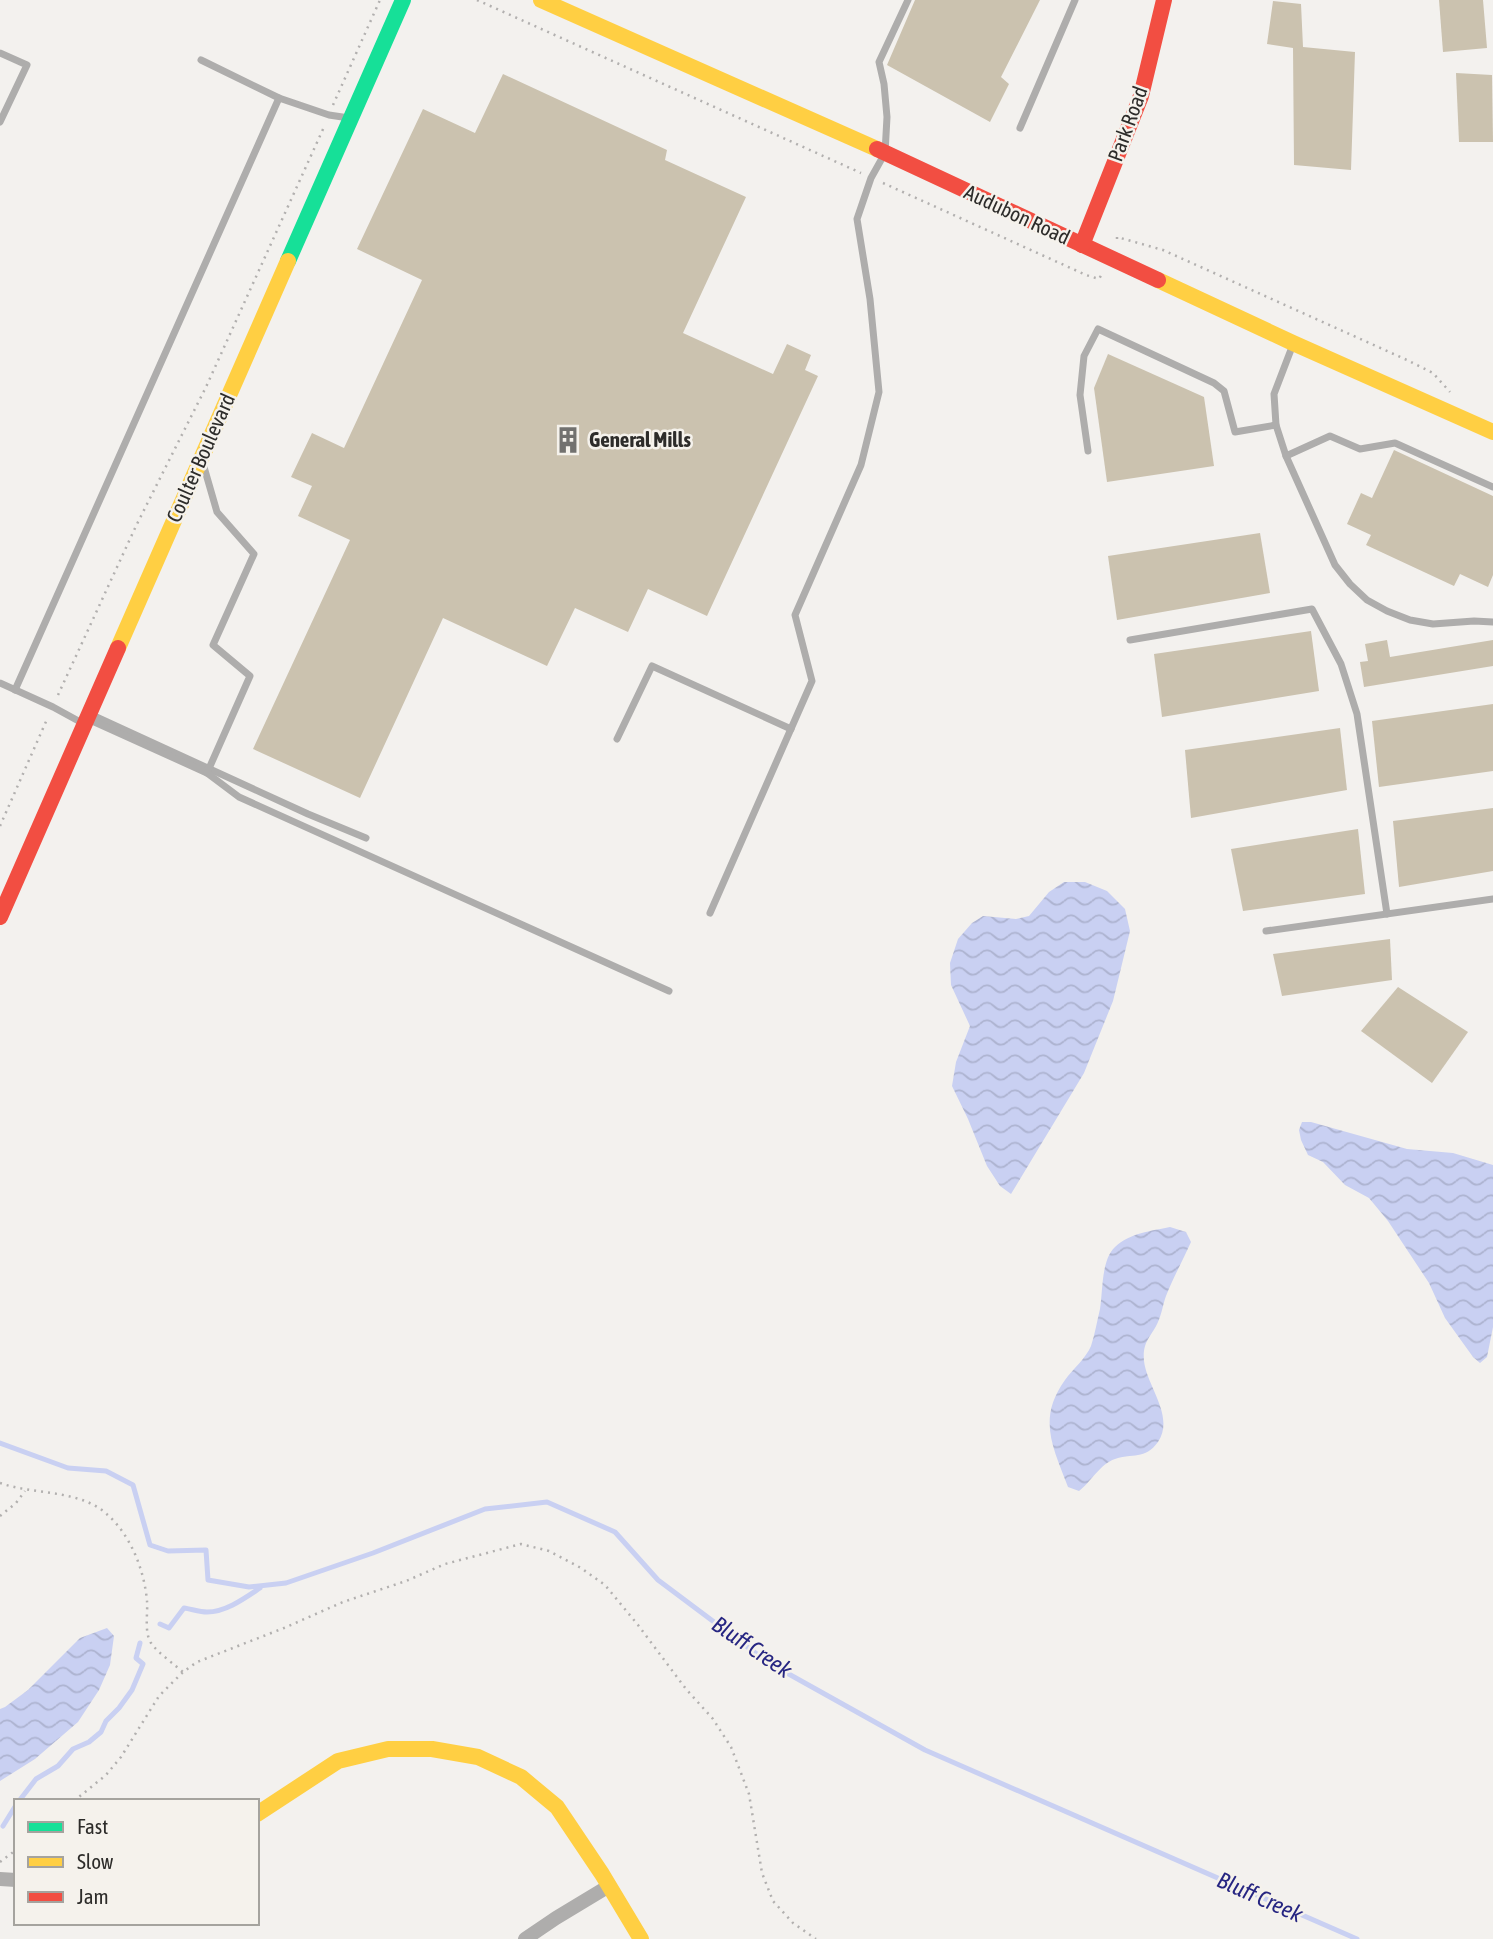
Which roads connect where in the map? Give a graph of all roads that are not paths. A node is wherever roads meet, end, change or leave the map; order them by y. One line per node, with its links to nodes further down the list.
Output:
1 (403, 0): 9 (street, Coulter Boulevard)
2 (541, 0): 12 (street, Audubon Road)
3 (908, 0): 12 (lane)
4 (1075, 0): 11 (lane)
5 (1164, 0): 13 (street, Park Road)
6 (0, 54): 10 (lane)
7 (201, 60): 8 (lane)
8 (279, 98): 9 (lane); 24 (lane)
9 (350, 118): 19 (street, Coulter Boulevard)
10 (0, 122)
11 (1020, 128)
12 (885, 153): 13 (street, Audubon Road); 26 (lane)
13 (1082, 245): 14 (street, Audubon Road)
14 (1293, 343): 15 (lane); 16 (street, Audubon Road)
15 (1276, 425): 17 (lane); 18 (lane)
16 (1493, 432)
17 (1088, 451)
18 (1286, 456): 20 (lane); 21 (lane)
19 (201, 457): 25 (street, Coulter Boulevard); 28 (lane)
20 (1493, 487)
21 (1493, 622)
22 (1130, 640): 33 (lane)
23 (0, 683): 24 (lane)
24 (15, 690): 25 (lane)
25 (87, 718): 28 (lane); 30 (street, Coulter Boulevard)
26 (791, 729): 27 (lane); 32 (lane)
27 (617, 739)
28 (208, 771): 29 (lane); 36 (lane)
29 (366, 838)
30 (6, 887): 34 (street, Coulter Boulevard)
31 (1493, 899): 33 (lane)
32 (710, 913)
33 (1387, 914): 35 (lane)
34 (0, 917)
35 (1266, 931)
36 (669, 991)
37 (259, 1813): 38 (street)
38 (609, 1886): 39 (street); 40 (street)
39 (526, 1939)
40 (640, 1939)

